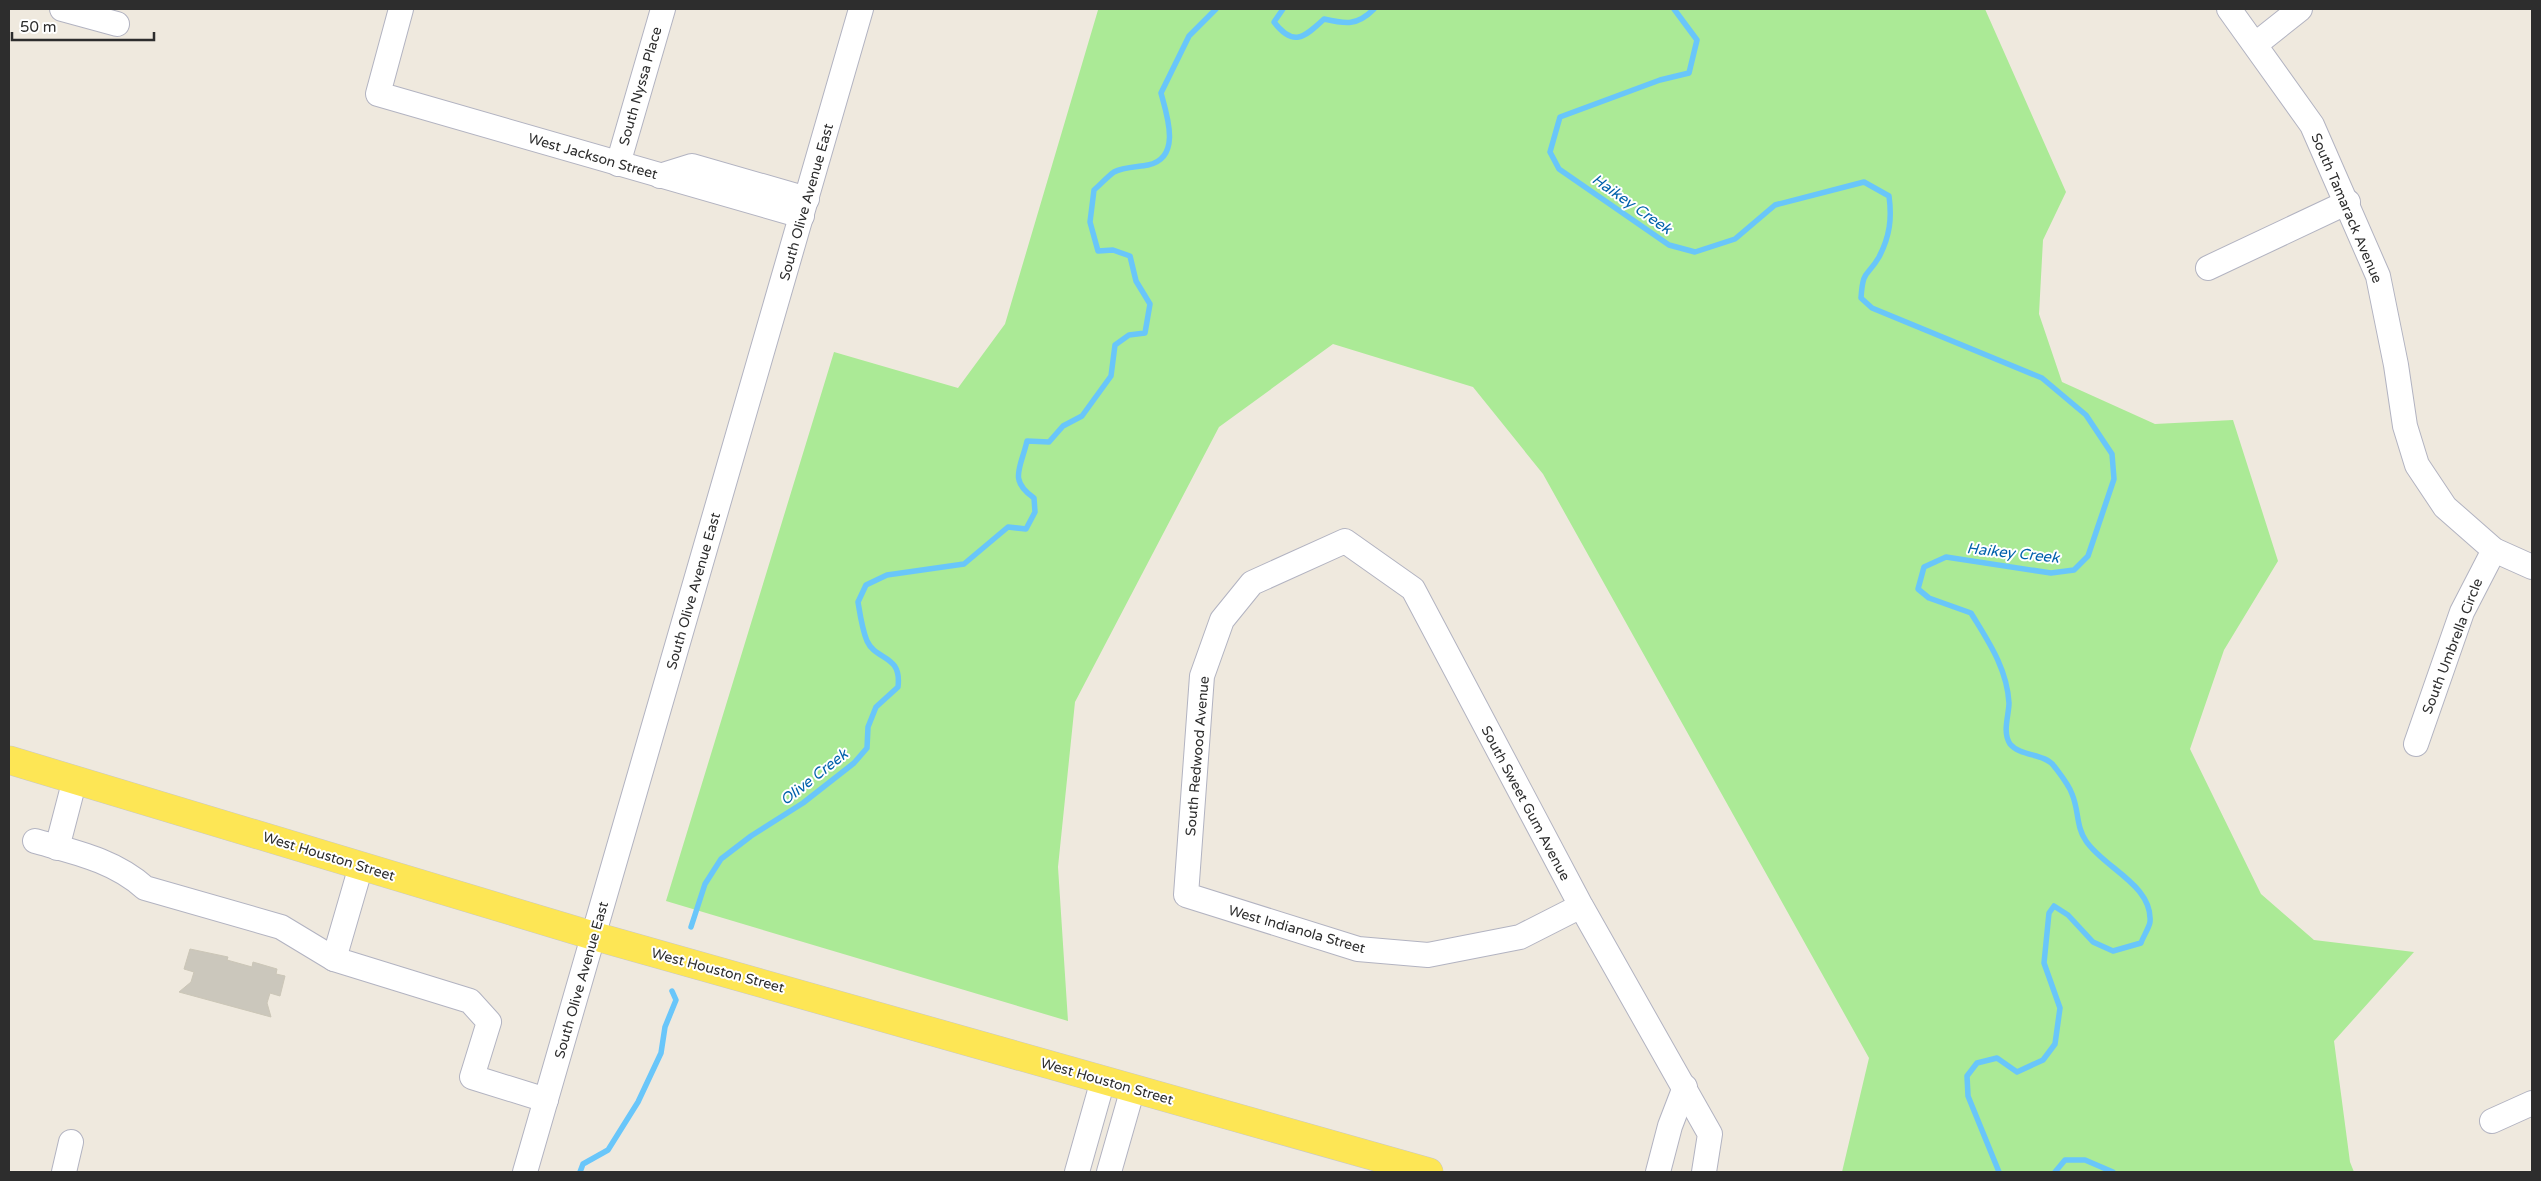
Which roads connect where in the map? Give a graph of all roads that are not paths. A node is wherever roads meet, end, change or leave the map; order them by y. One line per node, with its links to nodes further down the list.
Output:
1 (62, 9): 7 (street)
2 (401, 9): 9 (street, West Jackson Street)
3 (663, 9): 9 (street, South Nyssa Place)
4 (861, 9): 11 (street, South Olive Avenue East)
5 (2229, 9): 8 (street, South Tamarack Avenue)
6 (2300, 9): 8 (street)
7 (117, 24)
8 (2256, 44): 10 (street, South Tamarack Avenue)
9 (618, 164): 11 (street, West Jackson Street)
10 (2348, 202): 12 (street); 14 (street, South Tamarack Avenue)
11 (804, 207): 22 (street, South Olive Avenue East)
12 (2208, 268)
13 (1345, 541): 20 (street, South Redwood Avenue); 21 (street, South Sweet Gum Avenue)
14 (2494, 550): 15 (street, South Tamarack Avenue); 16 (street, South Umbrella Circle)
15 (2532, 567)
16 (2416, 744)
17 (9, 760): 18 (main road, West Houston Street)
18 (76, 779): 19 (main road, West Houston Street); 23 (street)
19 (361, 866): 22 (main road, West Houston Street); 23 (street)
20 (1186, 895): 21 (street, West Indianola Street)
21 (1581, 906): 25 (street, South Sweet Gum Avenue)
22 (594, 936): 24 (main road, West Houston Street); 27 (street, South Olive Avenue East)
23 (334, 959): 27 (street)
24 (1103, 1080): 26 (main road, West Houston Street); 33 (street)
25 (1685, 1087): 36 (street); 37 (street, South Sweet Gum Avenue)
26 (1133, 1088): 34 (street); 35 (main road, West Houston Street)
27 (546, 1100): 32 (street, South Olive Avenue East)
28 (2532, 1103): 29 (street)
29 (2492, 1121)
30 (71, 1142): 31 (street)
31 (64, 1172)
32 (525, 1172)
33 (1077, 1172)
34 (1109, 1172)
35 (1429, 1172)
36 (1658, 1172)
37 (1704, 1172)

